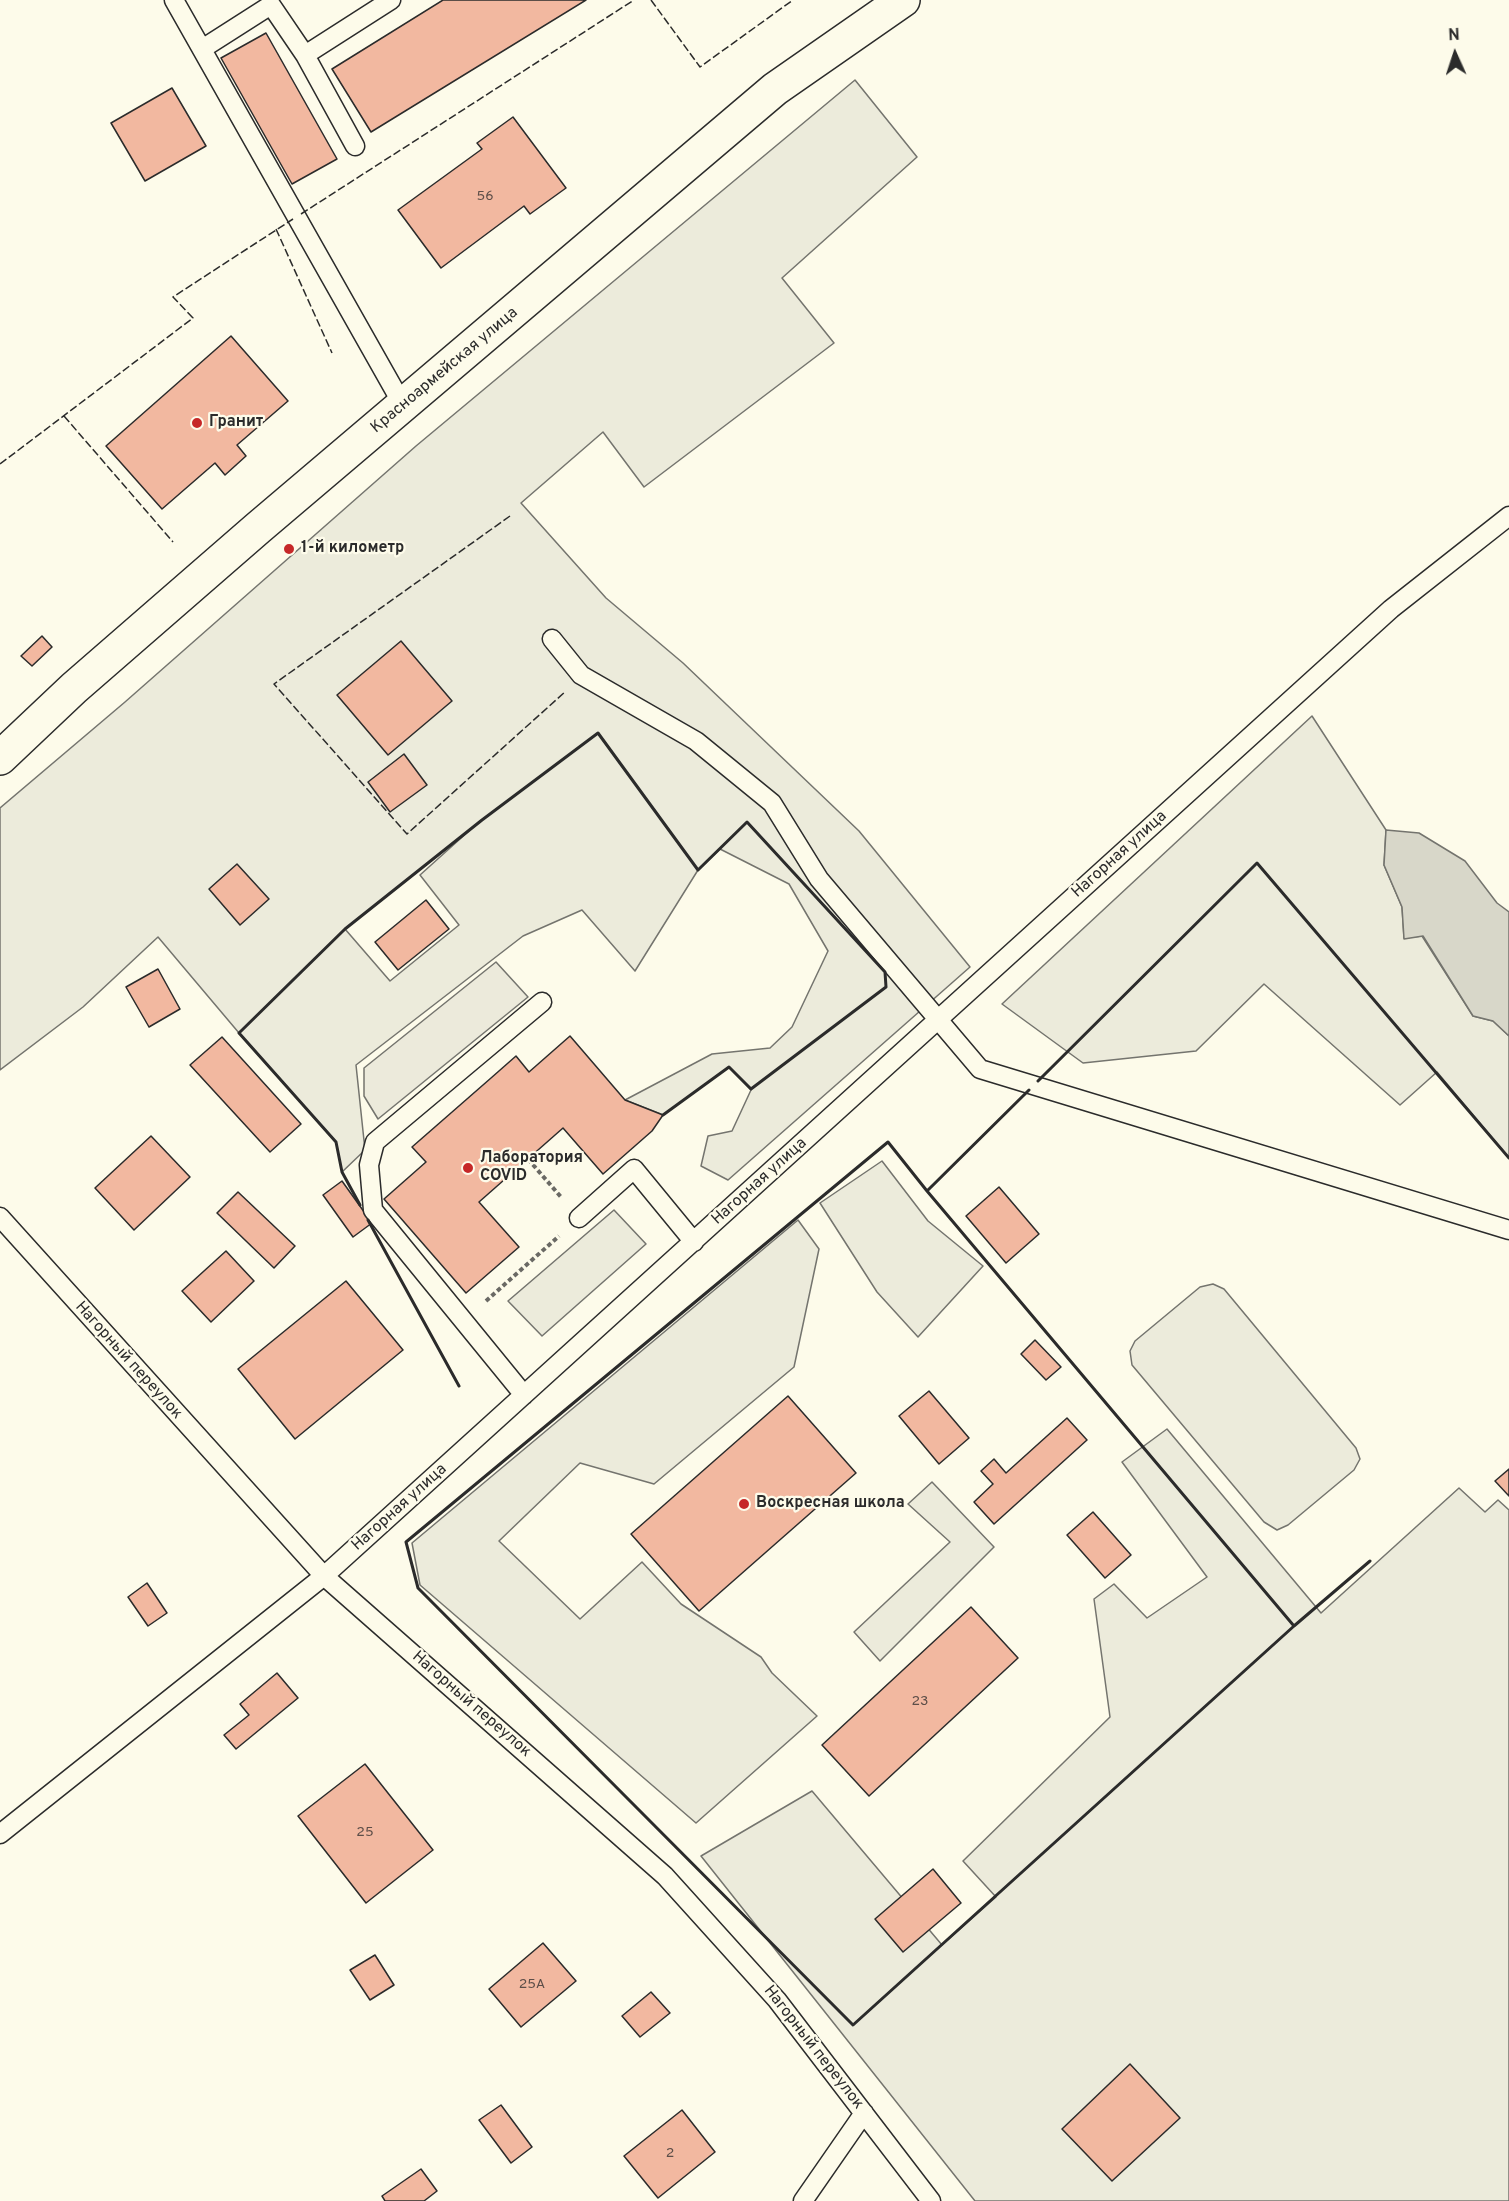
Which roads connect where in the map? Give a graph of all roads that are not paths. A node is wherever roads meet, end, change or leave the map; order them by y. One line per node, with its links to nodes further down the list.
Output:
1 (174, 0): 4 (lane)
2 (391, 0): 5 (lane)
3 (903, 0): 7 (street, Красноармейская улица)
4 (202, 49): 5 (lane); 7 (lane)
5 (305, 55): 6 (lane)
6 (355, 146)
7 (404, 407): 10 (street, Красноармейская улица)
8 (1509, 516): 12 (lane, Нагорная улица)
9 (552, 639): 12 (lane)
10 (0, 758)
11 (542, 1002): 17 (lane)
12 (939, 1018): 15 (lane); 16 (lane, Нагорная улица)
13 (0, 1217): 18 (lane, Нагорный переулок)
14 (579, 1218): 16 (lane)
15 (1509, 1230)
16 (694, 1242): 17 (lane, Нагорная улица)
17 (524, 1395): 18 (lane, Нагорная улица)
18 (324, 1576): 19 (lane, Нагорная улица); 20 (lane, Нагорный переулок)
19 (0, 1834)
20 (864, 2113): 21 (lane); 22 (lane, Нагорный переулок)
21 (802, 2201)
22 (931, 2201)

